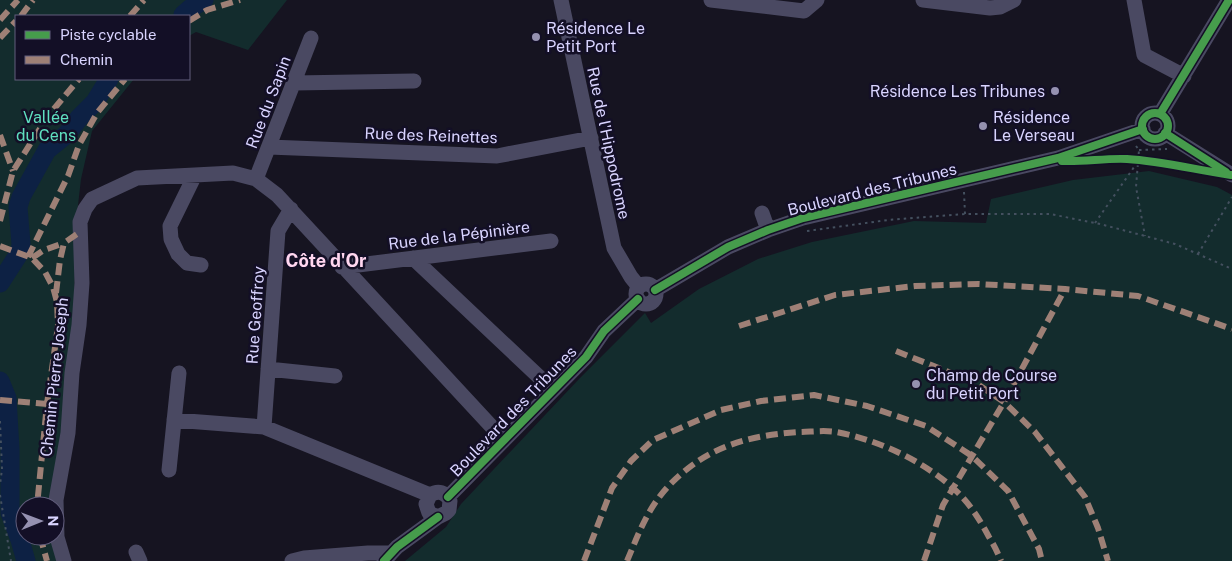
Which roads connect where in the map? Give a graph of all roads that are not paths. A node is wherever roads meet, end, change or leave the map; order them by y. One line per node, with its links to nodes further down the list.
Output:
1 (562, 0): 14 (street, Rue de l'Hippodrome)
2 (712, 0): 3 (street)
3 (818, 0)
4 (923, 0): 5 (street)
5 (1014, 0)
6 (1134, 0): 9 (street)
7 (1229, 0): 9 (street)
8 (311, 38): 11 (street, Rue du Sapin)
9 (1184, 76): 12 (street)
10 (414, 81): 11 (street)
11 (294, 83): 16 (street, Rue du Sapin)
12 (1160, 114): 13 (street, Boulevard des Tribunes); 15 (street)
13 (1142, 129): 15 (street); 22 (street, Boulevard des Tribunes)
14 (591, 138): 16 (street, Rue des Reinettes); 27 (street, Rue de l'Hippodrome)
15 (1167, 140): 18 (street)
16 (269, 146): 19 (street, Rue du Sapin)
17 (195, 175): 19 (street); 25 (street); 39 (street, Chemin Pierre Joseph)
18 (1232, 176)
19 (256, 179): 20 (street)
20 (291, 209): 26 (street); 28 (street, Rue Geoffroy)
21 (762, 213): 22 (street)
22 (768, 230): 27 (street, Boulevard des Tribunes)
23 (551, 241): 24 (street, Rue de la Pépinière)
24 (413, 258): 26 (street, Rue de la Pépinière); 31 (street)
25 (202, 265)
26 (342, 267): 34 (street)
27 (638, 293): 31 (street, Boulevard des Tribunes)
28 (268, 369): 30 (street); 33 (street, Rue Geoffroy)
29 (179, 373): 32 (street)
30 (335, 376)
31 (553, 390): 34 (street, Boulevard des Tribunes)
32 (174, 420): 33 (street); 35 (street)
33 (264, 427): 37 (street)
34 (504, 440): 36 (street, Boulevard des Tribunes)
35 (169, 470)
36 (448, 497): 37 (street); 37 (street)
37 (432, 507): 38 (street)
38 (391, 554): 40 (street)
39 (64, 561)
40 (292, 561)

